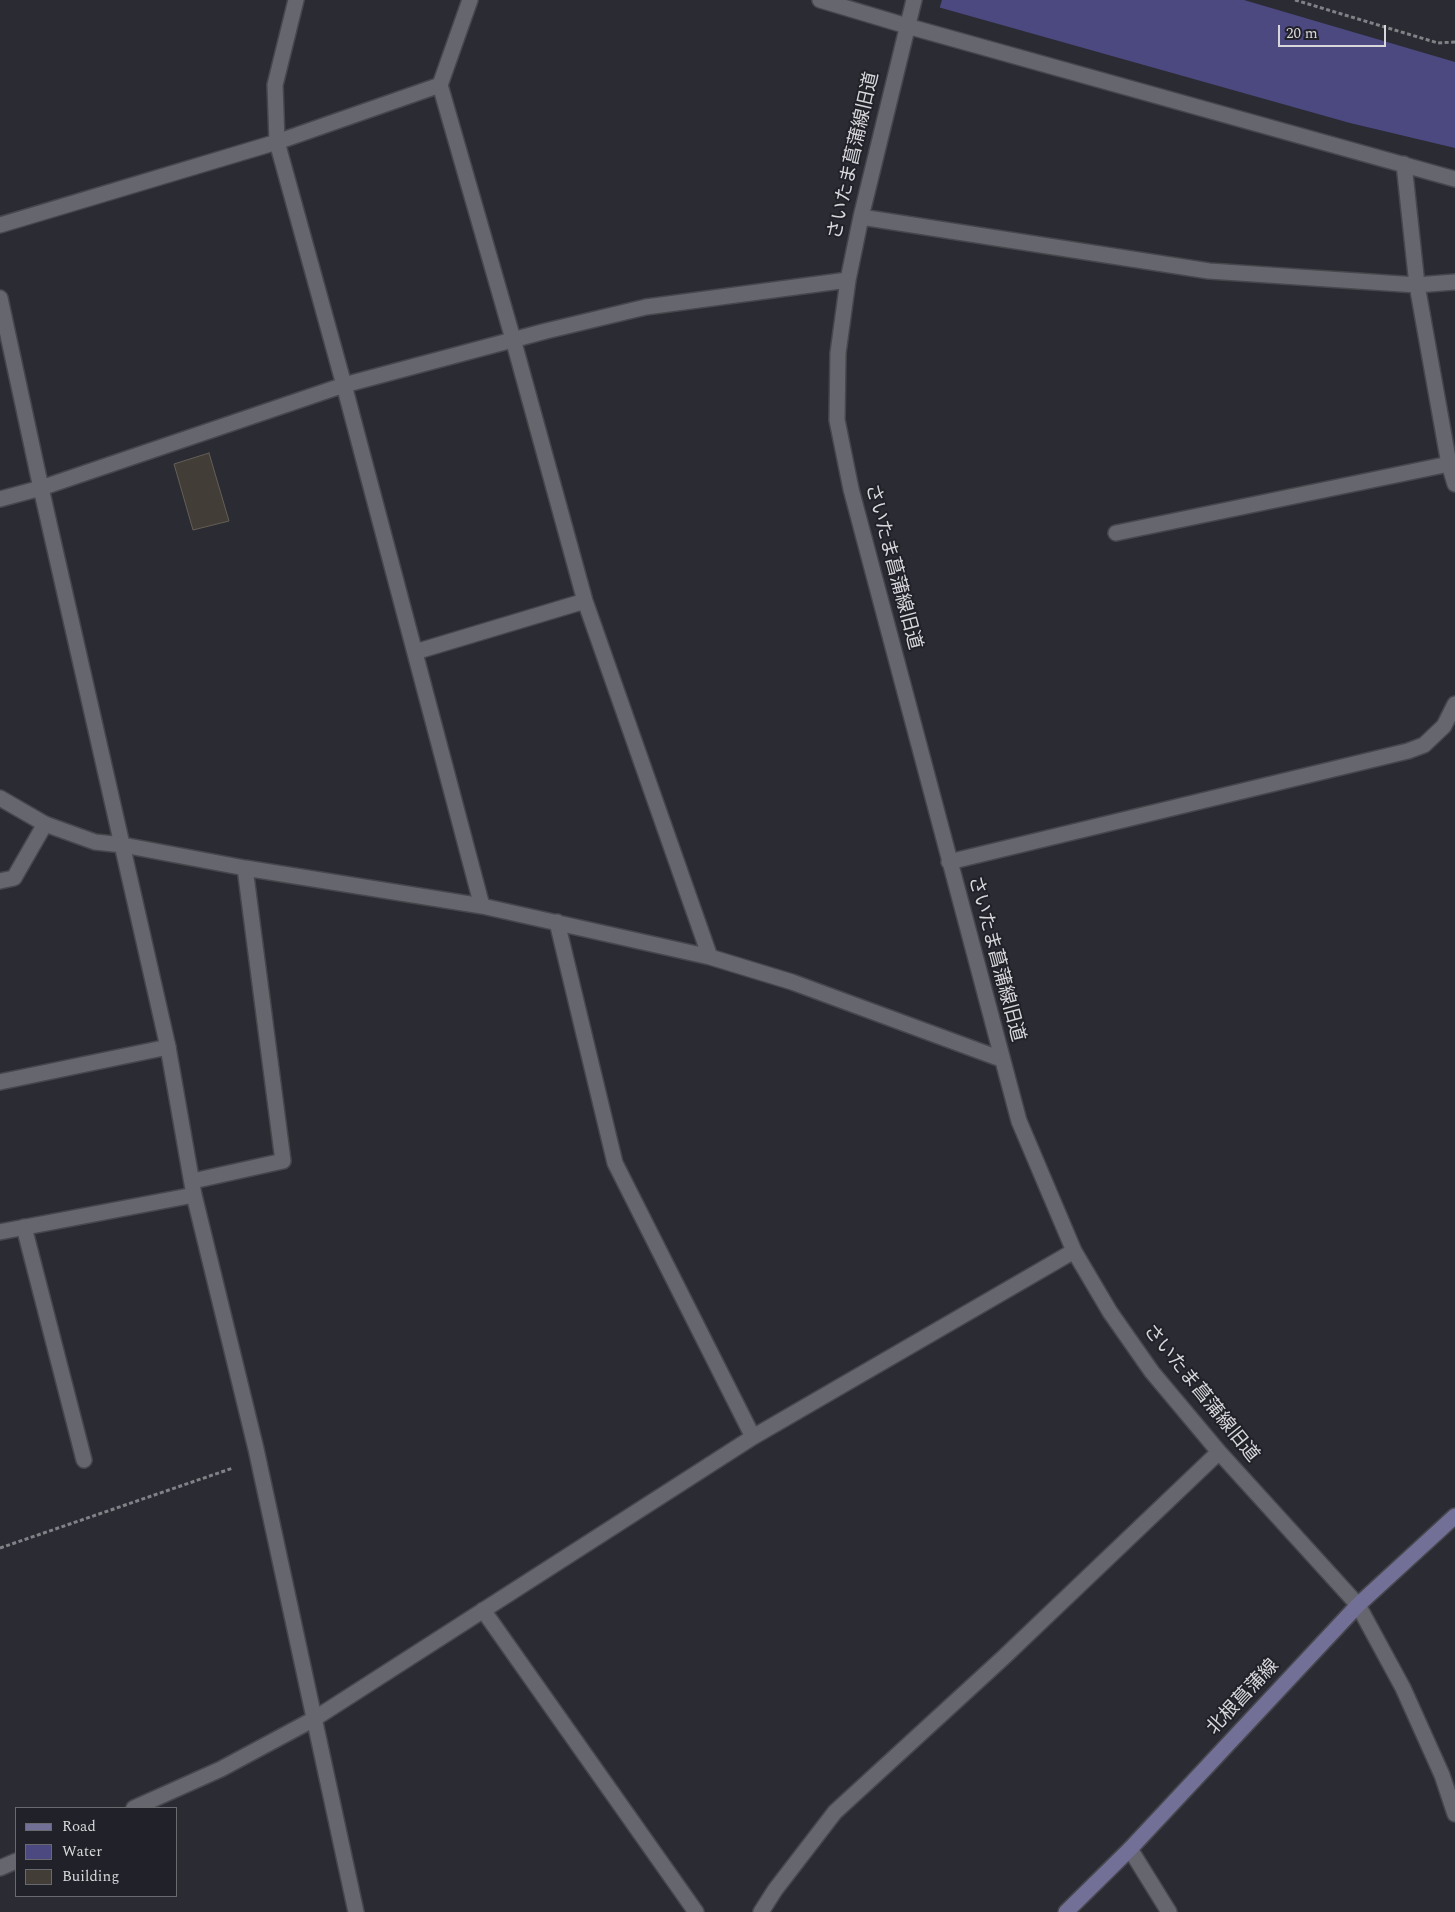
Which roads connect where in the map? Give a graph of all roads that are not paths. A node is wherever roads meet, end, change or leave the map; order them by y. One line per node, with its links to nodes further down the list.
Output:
1 (296, 0): 7 (street)
2 (470, 0): 6 (street)
3 (820, 0): 5 (street)
4 (913, 4): 5 (street, さいたま菖蒲線旧道)
5 (906, 26): 8 (street); 10 (street, さいたま菖蒲線旧道)
6 (440, 86): 7 (street); 16 (street)
7 (277, 142): 11 (street); 17 (street)
8 (1404, 164): 9 (street); 14 (street)
9 (1455, 179)
10 (861, 217): 12 (street, さいたま菖蒲線旧道); 14 (street)
11 (0, 225)
12 (848, 280): 16 (street); 29 (street, さいたま菖蒲線旧道)
13 (1455, 282): 14 (street)
14 (1417, 285): 18 (street)
15 (0, 298): 20 (street)
16 (513, 339): 17 (street); 23 (street)
17 (344, 385): 20 (street); 24 (street)
18 (1449, 464): 19 (street); 22 (street)
19 (1455, 484)
20 (41, 488): 21 (street); 28 (street)
21 (0, 499)
22 (1116, 533)
23 (585, 601): 24 (street); 34 (street)
24 (415, 652): 32 (street)
25 (1455, 704): 29 (street)
26 (0, 798): 27 (street)
27 (46, 824): 28 (street); 31 (street)
28 (123, 845): 30 (street); 35 (street)
29 (949, 862): 36 (street, さいたま菖蒲線旧道)
30 (245, 868): 32 (street); 38 (street)
31 (0, 881)
32 (482, 906): 33 (street)
33 (557, 922): 34 (street); 42 (street)
34 (710, 957): 36 (street)
35 (168, 1047): 37 (street); 38 (street)
36 (1001, 1059): 41 (street, さいたま菖蒲線旧道)
37 (0, 1082)
38 (194, 1188): 39 (street); 48 (street)
39 (24, 1227): 40 (street); 44 (street)
40 (0, 1232)
41 (1074, 1251): 42 (street); 43 (street, さいたま菖蒲線旧道)
42 (753, 1437): 47 (street)
43 (1219, 1452): 46 (street, さいたま菖蒲線旧道); 56 (street)
44 (84, 1460)
45 (1455, 1516): 46 (main road, 北根菖蒲線)
46 (1358, 1605): 50 (street, さいたま菖蒲線旧道); 51 (main road, 北根菖蒲線)
47 (483, 1610): 48 (street); 55 (street)
48 (314, 1719): 49 (street); 54 (street)
49 (136, 1807)
50 (1455, 1814)
51 (1130, 1849): 57 (main road, 北根菖蒲線); 58 (street)
52 (15, 1861): 53 (street)
53 (0, 1868)
54 (356, 1912)
55 (696, 1912)
56 (761, 1912)
57 (1066, 1912)
58 (1169, 1912)

